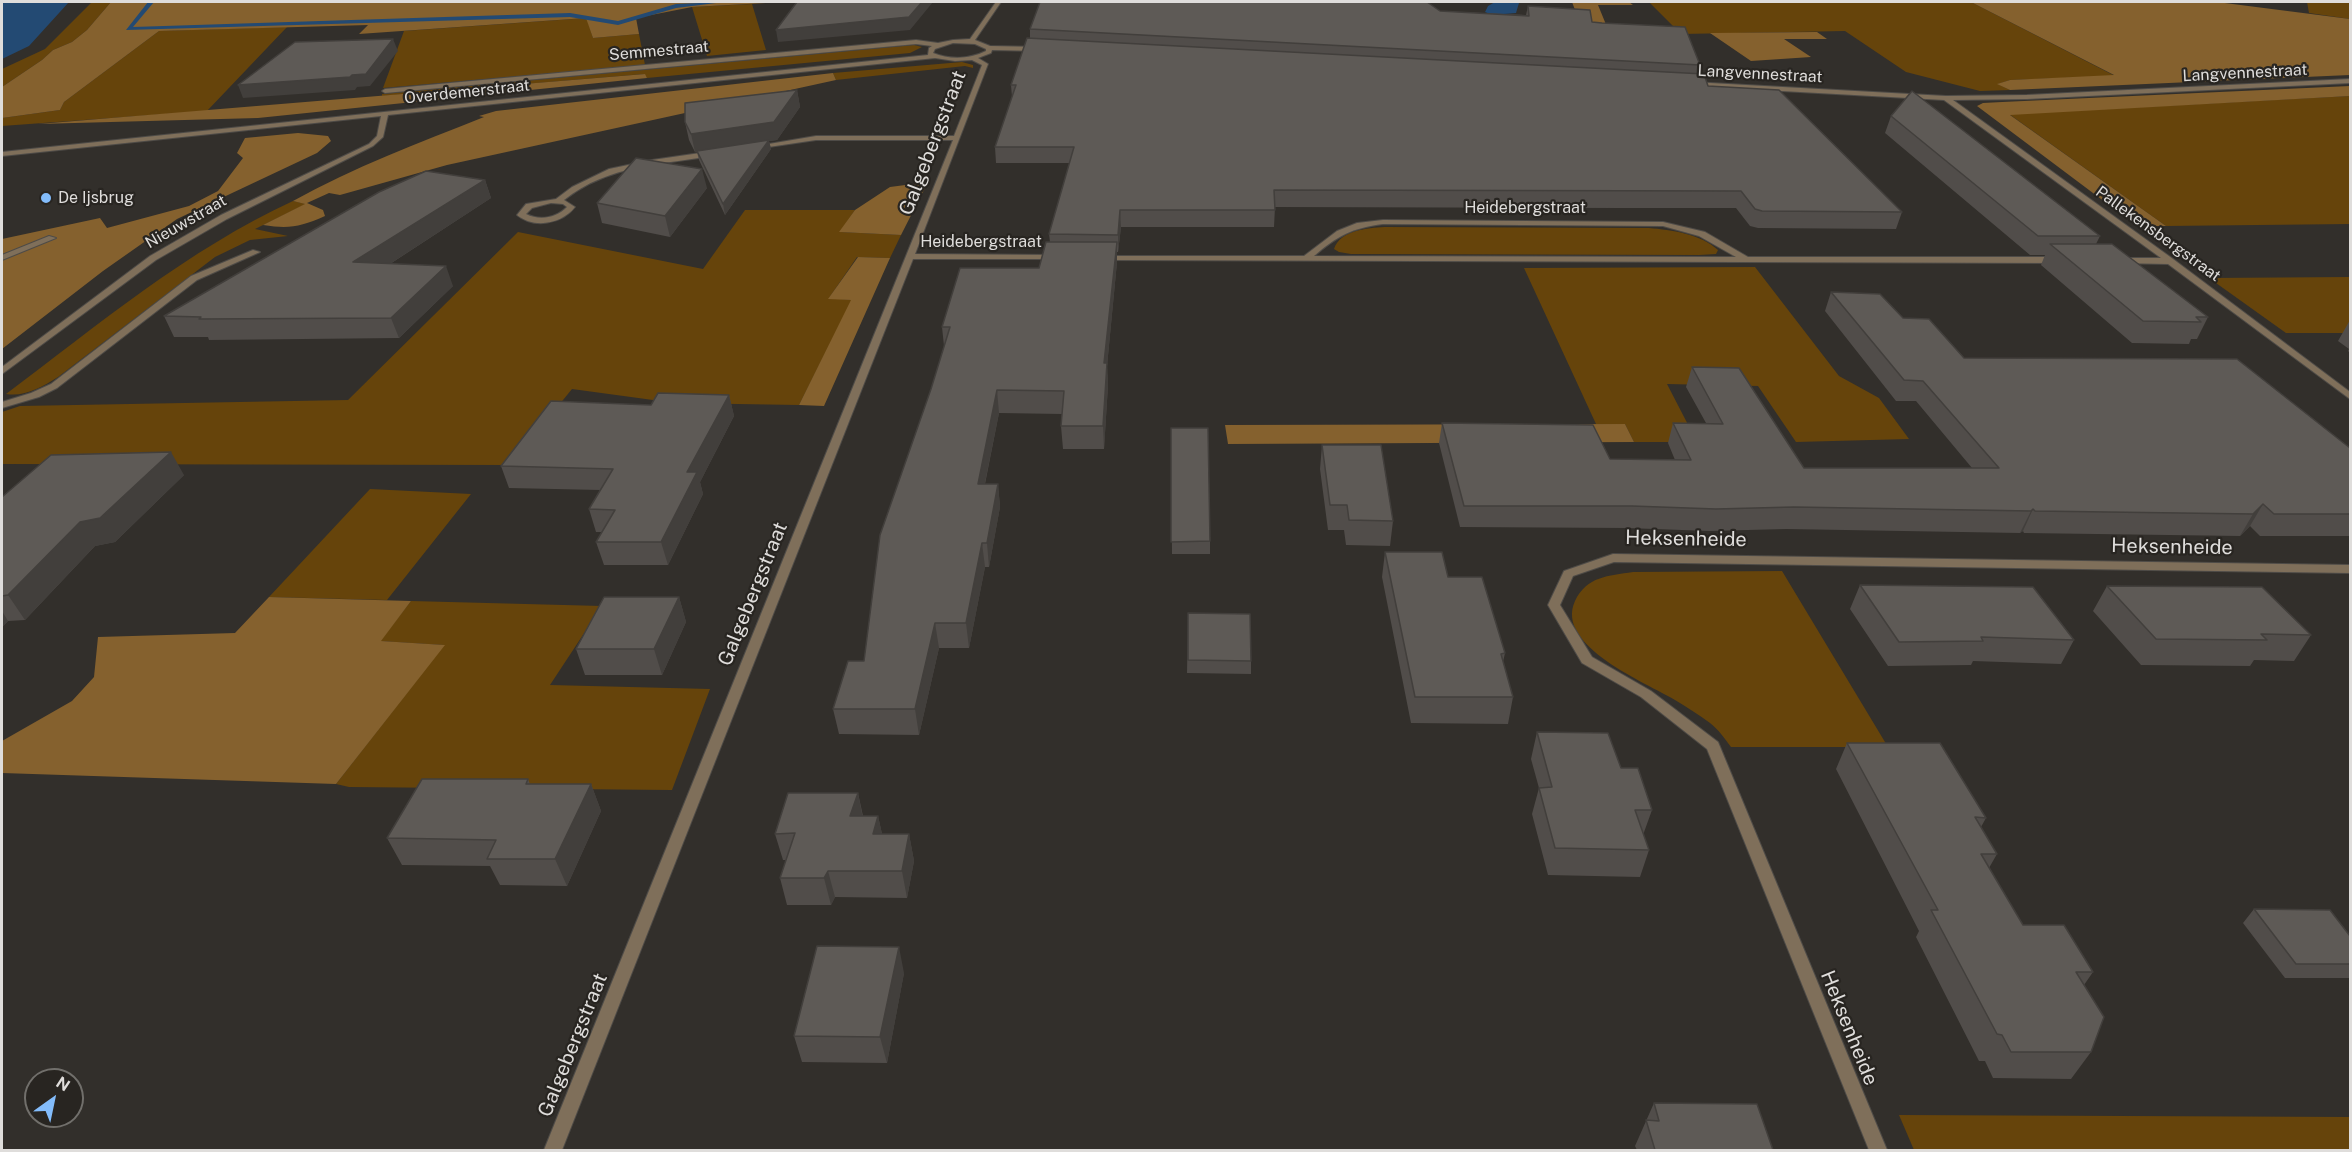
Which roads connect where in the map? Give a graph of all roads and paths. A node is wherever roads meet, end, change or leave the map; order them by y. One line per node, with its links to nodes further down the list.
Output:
1 (998, 2): 2 (street)
2 (971, 42): 3 (street, Semmestraat); 4 (street)
3 (937, 45): 6 (street); 10 (street, Semmestraat)
4 (989, 48): 5 (street); 7 (street)
5 (1044, 49)
6 (934, 56): 7 (street, Overdemerstraat); 12 (street, Overdemerstraat)
7 (973, 58): 13 (street, Galgebergstraat)
8 (2350, 81): 11 (street, Langvennestraat)
9 (1685, 84): 11 (street, Langvennestraat)
10 (385, 91)
11 (1946, 98): 28 (street, Pallekensbergstraat)
12 (385, 114): 16 (street, Overdemerstraat); 29 (street, Nieuwstraat)
13 (957, 138): 14 (street); 20 (street, Galgebergstraat)
14 (746, 148)
15 (722, 152): 17 (street)
16 (2, 154)
17 (558, 201): 17 (street)
18 (52, 238): 22 (street)
19 (256, 252): 31 (street)
20 (909, 256): 21 (street, Heidebergstraat); 33 (street, Galgebergstraat)
21 (1072, 257)
22 (2, 258)
23 (1096, 258): 24 (street)
24 (1305, 259): 25 (street); 25 (street, Heidebergstraat)
25 (1747, 260): 26 (street)
26 (2064, 261)
27 (2111, 261): 28 (street)
28 (2170, 261): 30 (street, Pallekensbergstraat)
29 (2, 371)
30 (2350, 396)
31 (2, 405)
32 (2350, 569): 34 (street, Heksenheide)
33 (553, 1150)
34 (1878, 1150)

